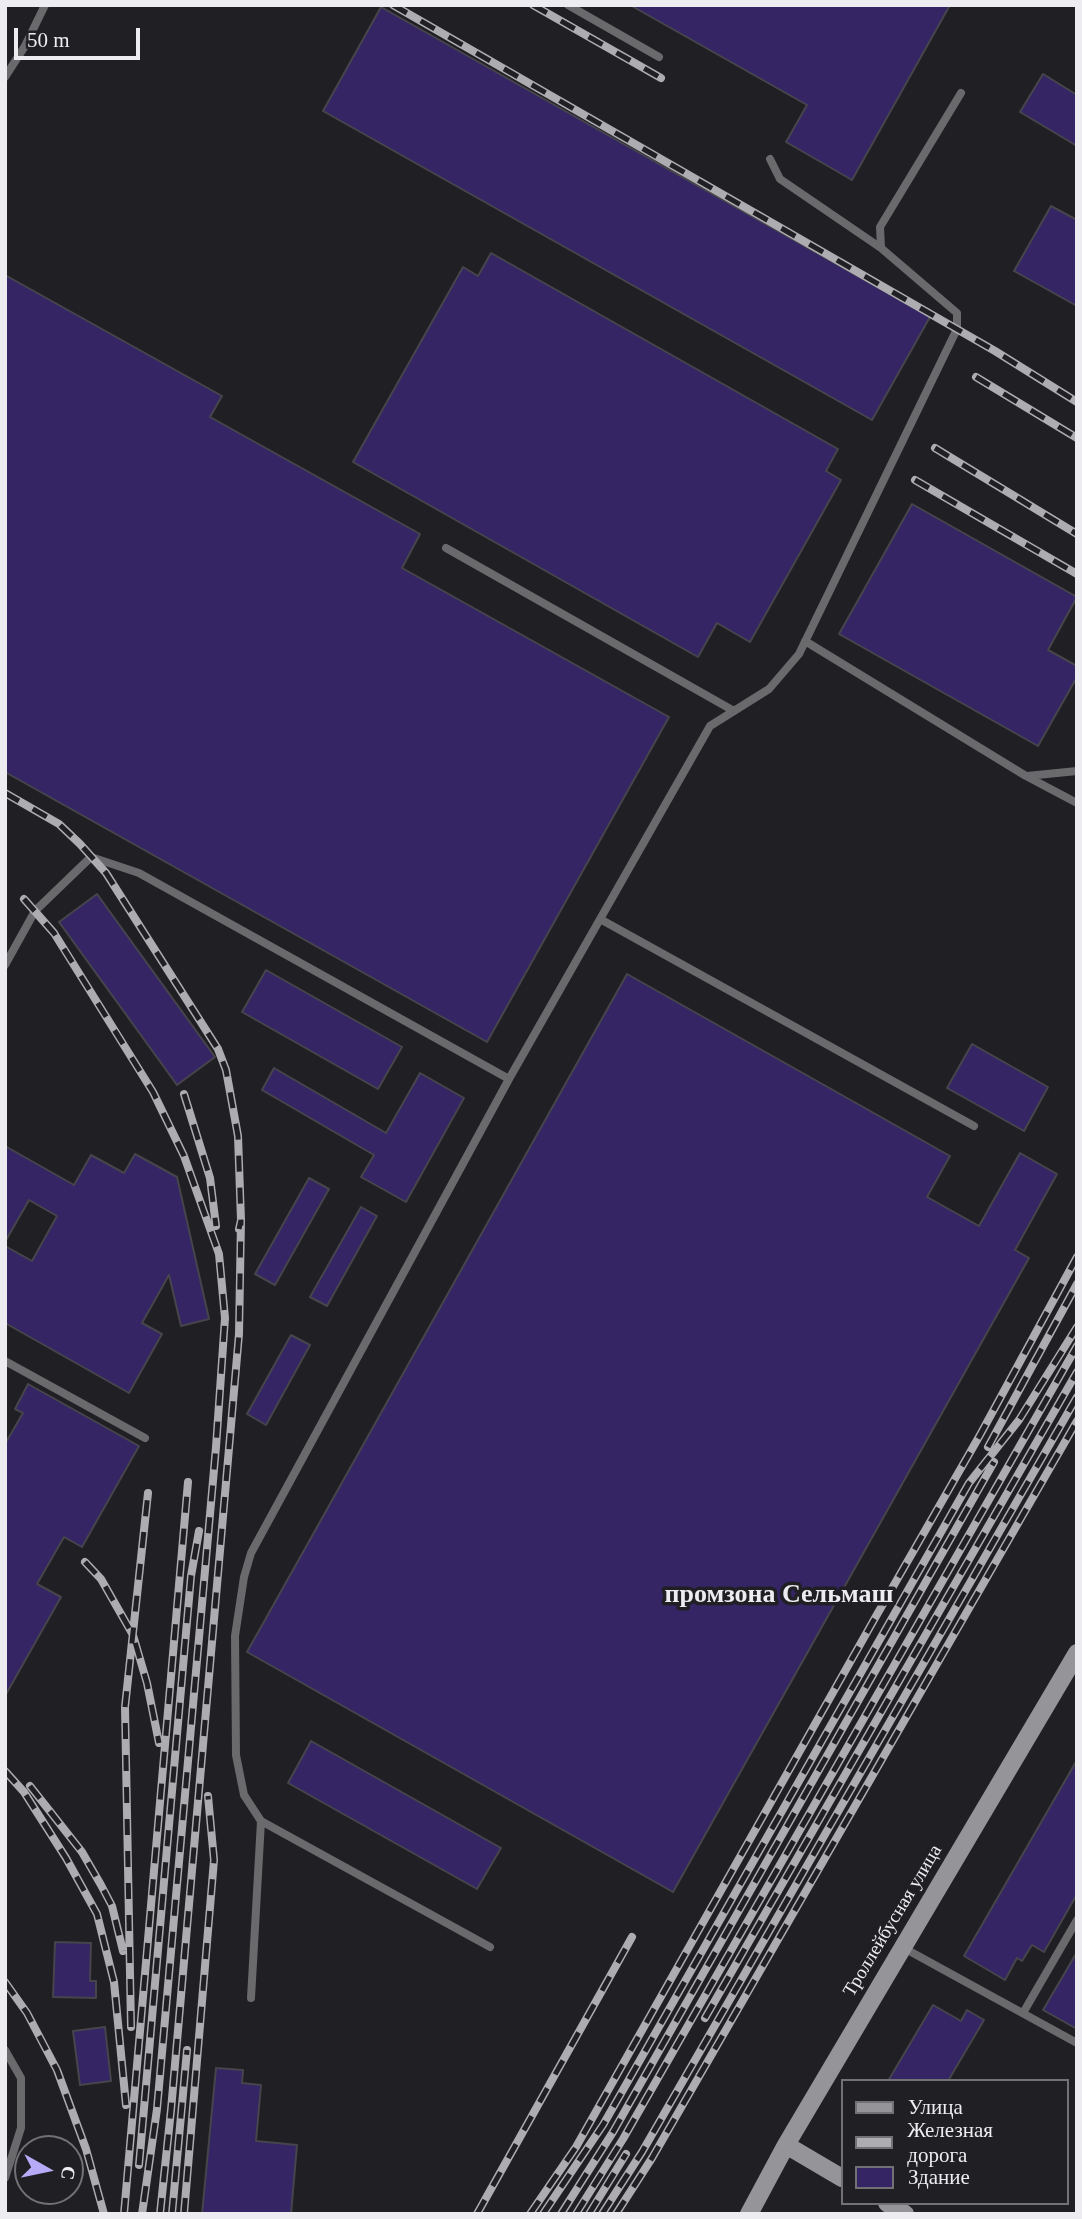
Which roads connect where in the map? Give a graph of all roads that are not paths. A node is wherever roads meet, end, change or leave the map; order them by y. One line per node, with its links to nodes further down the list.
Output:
1 (46, 5): 4 (lane)
2 (568, 5): 3 (lane)
3 (659, 57)
4 (5, 77)
5 (961, 93): 7 (lane)
6 (770, 159): 7 (lane)
7 (881, 248): 9 (lane)
8 (446, 548): 10 (lane)
9 (805, 641): 10 (lane); 12 (lane)
10 (734, 711): 14 (lane)
11 (1077, 771): 12 (lane)
12 (1026, 776): 13 (lane)
13 (1077, 803)
14 (600, 919): 16 (lane); 17 (lane)
15 (5, 965): 16 (lane)
16 (509, 1079): 21 (lane)
17 (974, 1126)
18 (5, 1361): 19 (lane)
19 (145, 1438)
20 (1077, 1653): 24 (main road, Троллейбусная улица)
21 (261, 1821): 23 (lane); 25 (lane)
22 (1077, 1920): 26 (lane)
23 (490, 1947)
24 (902, 1947): 26 (lane); 29 (main road, Троллейбусная улица)
25 (251, 1998)
26 (1023, 2013): 27 (lane)
27 (1077, 2043)
28 (5, 2050): 31 (lane)
29 (786, 2145): 30 (main road); 32 (main road, Троллейбусная улица)
30 (841, 2177)
31 (5, 2178)
32 (749, 2214)

